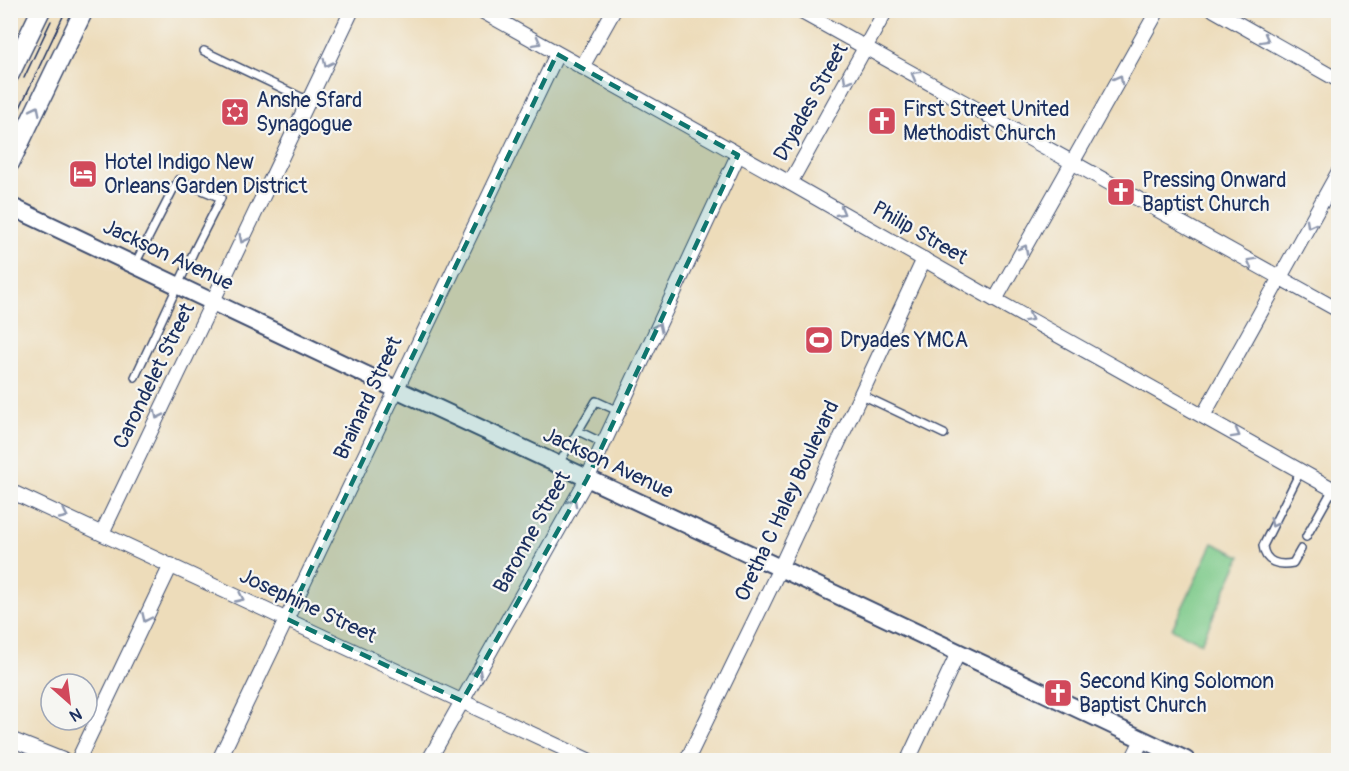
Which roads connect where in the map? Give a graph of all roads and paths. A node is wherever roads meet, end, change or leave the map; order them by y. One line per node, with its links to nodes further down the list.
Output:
1 (41, 10): 14 (main road)
2 (84, 10): 18 (main road, one-way to 2)
3 (352, 10): 16 (street, Carondelet Street, one-way to 16)
4 (480, 10): 12 (street, Philip Street, one-way to 12)
5 (614, 10): 13 (street)
6 (798, 10): 10 (street)
7 (886, 10): 10 (street, Dryades Street)
8 (1158, 10): 19 (street, one-way to 8)
9 (1214, 10): 15 (street, one-way to 15)
10 (865, 48): 19 (street, one-way to 10); 21 (street, Dryades Street, one-way to 21)
11 (204, 51): 16 (lane)
12 (557, 54): 13 (street, Philip Street); 31 (street, Brainard Street)
13 (582, 67): 17 (street, Philip Street)
14 (10, 74)
15 (1338, 80)
16 (309, 101): 28 (street, Carondelet Street, one-way to 28)
17 (738, 155): 21 (street, Philip Street); 33 (street, Baronne Street, one-way to 17)
18 (10, 163)
19 (1072, 163): 25 (street, one-way to 19); 27 (street, one-way to 19)
20 (1338, 173): 25 (street, one-way to 25)
21 (790, 183): 23 (street, Philip Street, one-way to 23)
22 (10, 206): 24 (street, Jackson Avenue)
23 (924, 260): 27 (street, Philip Street); 32 (street, Oretha C Haley Boulevard)
24 (135, 264): 26 (street, Jackson Avenue); 26 (lane)
25 (1280, 278): 29 (street); 34 (street)
26 (178, 285): 28 (street, Jackson Avenue); 30 (lane)
27 (995, 300): 34 (street, Philip Street, one-way to 34)
28 (213, 301): 31 (street, Jackson Avenue); 43 (street, Carondelet Street, one-way to 43)
29 (1338, 310)
30 (135, 377)
31 (396, 389): 38 (street, Jackson Avenue); 48 (street, Brainard Street)
32 (860, 394): 36 (lane); 47 (street, Oretha C Haley Boulevard)
33 (618, 411): 35 (lane); 37 (street, Baronne Street)
34 (1203, 416): 39 (street, Philip Street, one-way to 39)
35 (578, 432): 37 (lane); 38 (lane)
36 (944, 434)
37 (603, 443): 40 (street, Baronne Street)
38 (558, 465): 40 (street, Jackson Avenue)
39 (1301, 470): 41 (street, Philip Street); 45 (lane, one-way to 45)
40 (587, 478): 47 (street, Jackson Avenue); 50 (street, Baronne Street, one-way to 40)
41 (1336, 490): 44 (lane)
42 (10, 491): 43 (street, Josephine Street, one-way to 43)
43 (102, 533): 46 (street, Josephine Street)
44 (1306, 537)
45 (1301, 549)
46 (171, 565): 48 (street, Josephine Street, one-way to 48); 54 (street, one-way to 54)
47 (780, 568): 49 (street, Jackson Avenue); 58 (street, Oretha C Haley Boulevard)
48 (287, 619): 50 (street, Josephine Street); 55 (street, Brainard Street)
49 (958, 653): 52 (street, Jackson Avenue); 59 (street)
50 (462, 701): 56 (street, Baronne Street); 57 (street, Josephine Street)
51 (10, 739): 53 (street)
52 (1142, 740): 60 (street); 61 (street, Jackson Avenue)
53 (63, 760)
54 (78, 760)
55 (219, 760)
56 (429, 760)
57 (588, 760)
58 (687, 760)
59 (908, 760)
60 (1132, 760)
61 (1186, 760)

